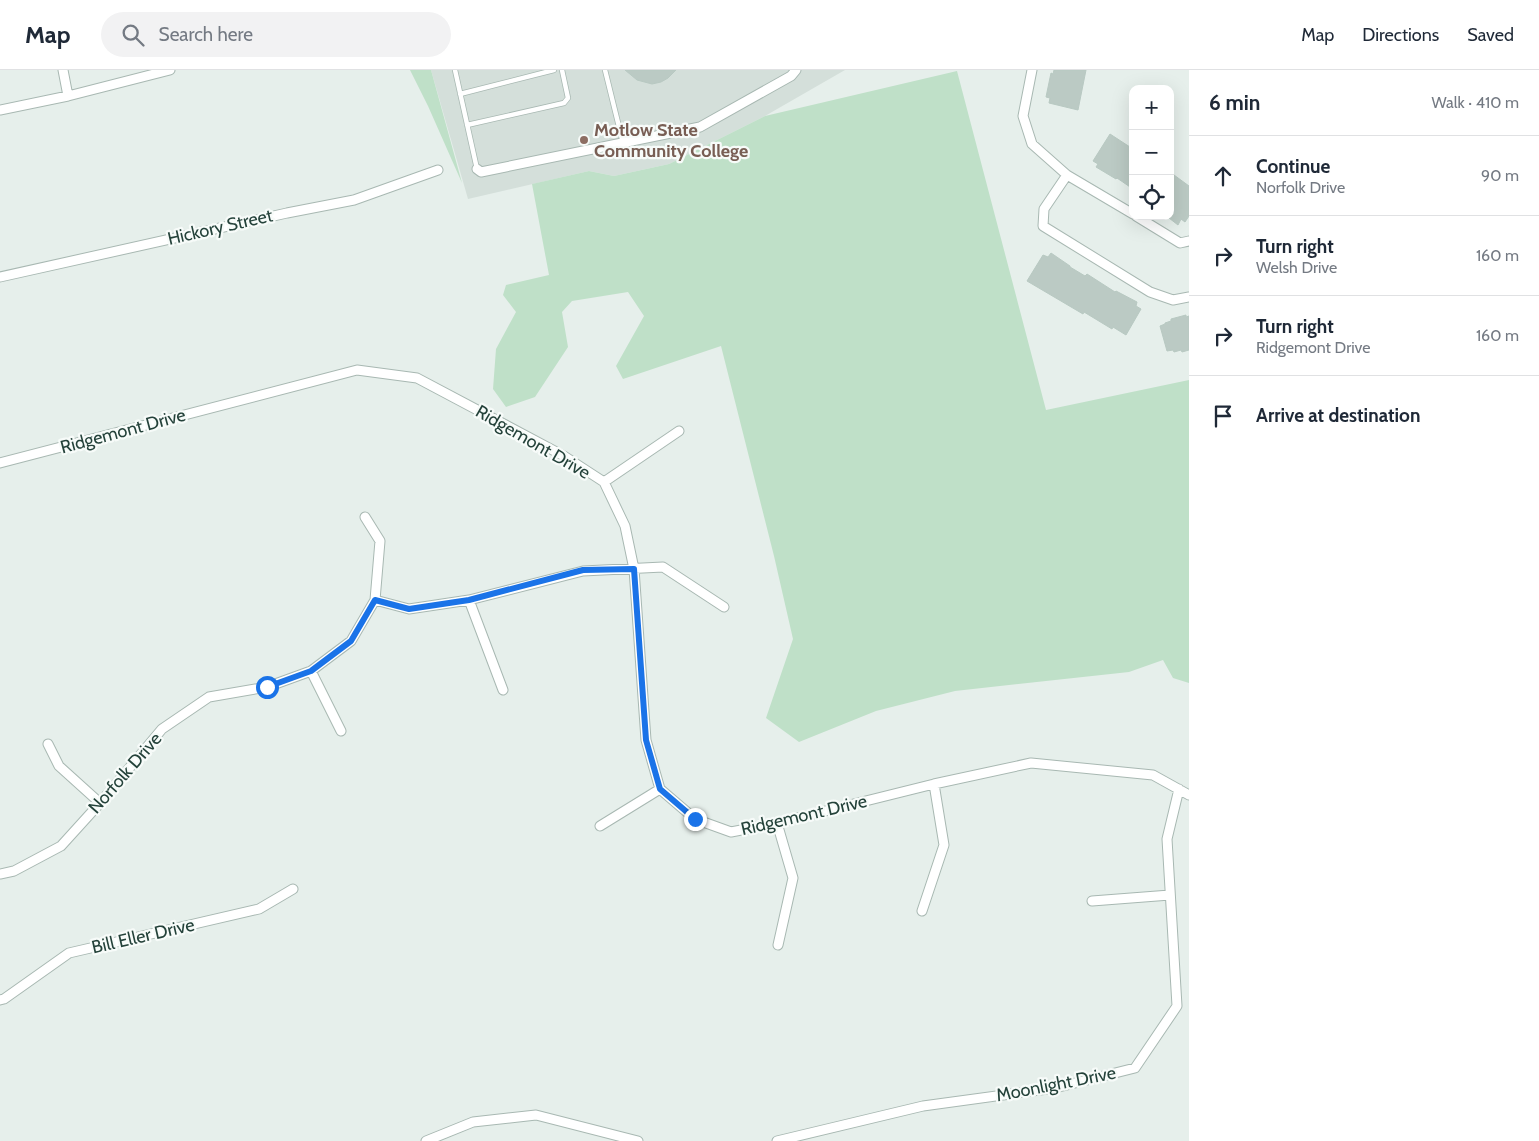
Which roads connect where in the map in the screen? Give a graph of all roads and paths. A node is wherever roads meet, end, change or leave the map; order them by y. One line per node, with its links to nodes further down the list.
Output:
1 (63, 70): 10 (street)
2 (170, 70): 10 (street)
3 (455, 70): 9 (lane)
4 (554, 70): 9 (lane)
5 (562, 70): 12 (lane)
6 (605, 70): 13 (lane)
7 (796, 70): 13 (street)
8 (1032, 70): 16 (street)
9 (460, 94): 12 (lane)
10 (68, 96): 11 (street)
11 (0, 110)
12 (468, 125): 14 (lane)
13 (623, 143): 14 (street)
14 (477, 169)
15 (438, 170): 20 (street, Hickory Street)
16 (1067, 175): 17 (street); 21 (street)
17 (1129, 212)
18 (1143, 220): 19 (street)
19 (1189, 242)
20 (0, 277)
21 (1189, 297)
22 (679, 431): 24 (street)
23 (0, 463): 24 (street, Ridgemont Drive)
24 (604, 482): 26 (street, Ridgemont Drive)
25 (365, 517): 27 (street, Norfolk Drive)
26 (634, 569): 28 (street); 29 (street); 36 (street, Ridgemont Drive)
27 (375, 600): 28 (street); 30 (street, Norfolk Drive)
28 (469, 600): 31 (street)
29 (724, 607)
30 (311, 671): 32 (street); 38 (street, Norfolk Drive)
31 (503, 690)
32 (340, 731)
33 (48, 744): 38 (street)
34 (934, 784): 35 (street, Ridgemont Drive); 39 (street, Ridgemont Drive); 45 (street)
35 (1179, 788): 37 (street, Ridgemont Drive); 43 (street, Moonlight Drive)
36 (660, 789): 39 (street, Ridgemont Drive); 40 (street)
37 (1189, 795)
38 (100, 803): 41 (street, Norfolk Drive)
39 (777, 824): 46 (street)
40 (600, 826)
41 (0, 874)
42 (293, 889): 47 (street, Bill Eller Drive)
43 (1170, 895): 44 (street); 51 (street, Moonlight Drive)
44 (1092, 901)
45 (922, 911)
46 (778, 944)
47 (0, 1000)
48 (601, 1137): 49 (street); 50 (street)
49 (426, 1141)
50 (638, 1141)
51 (777, 1141)

